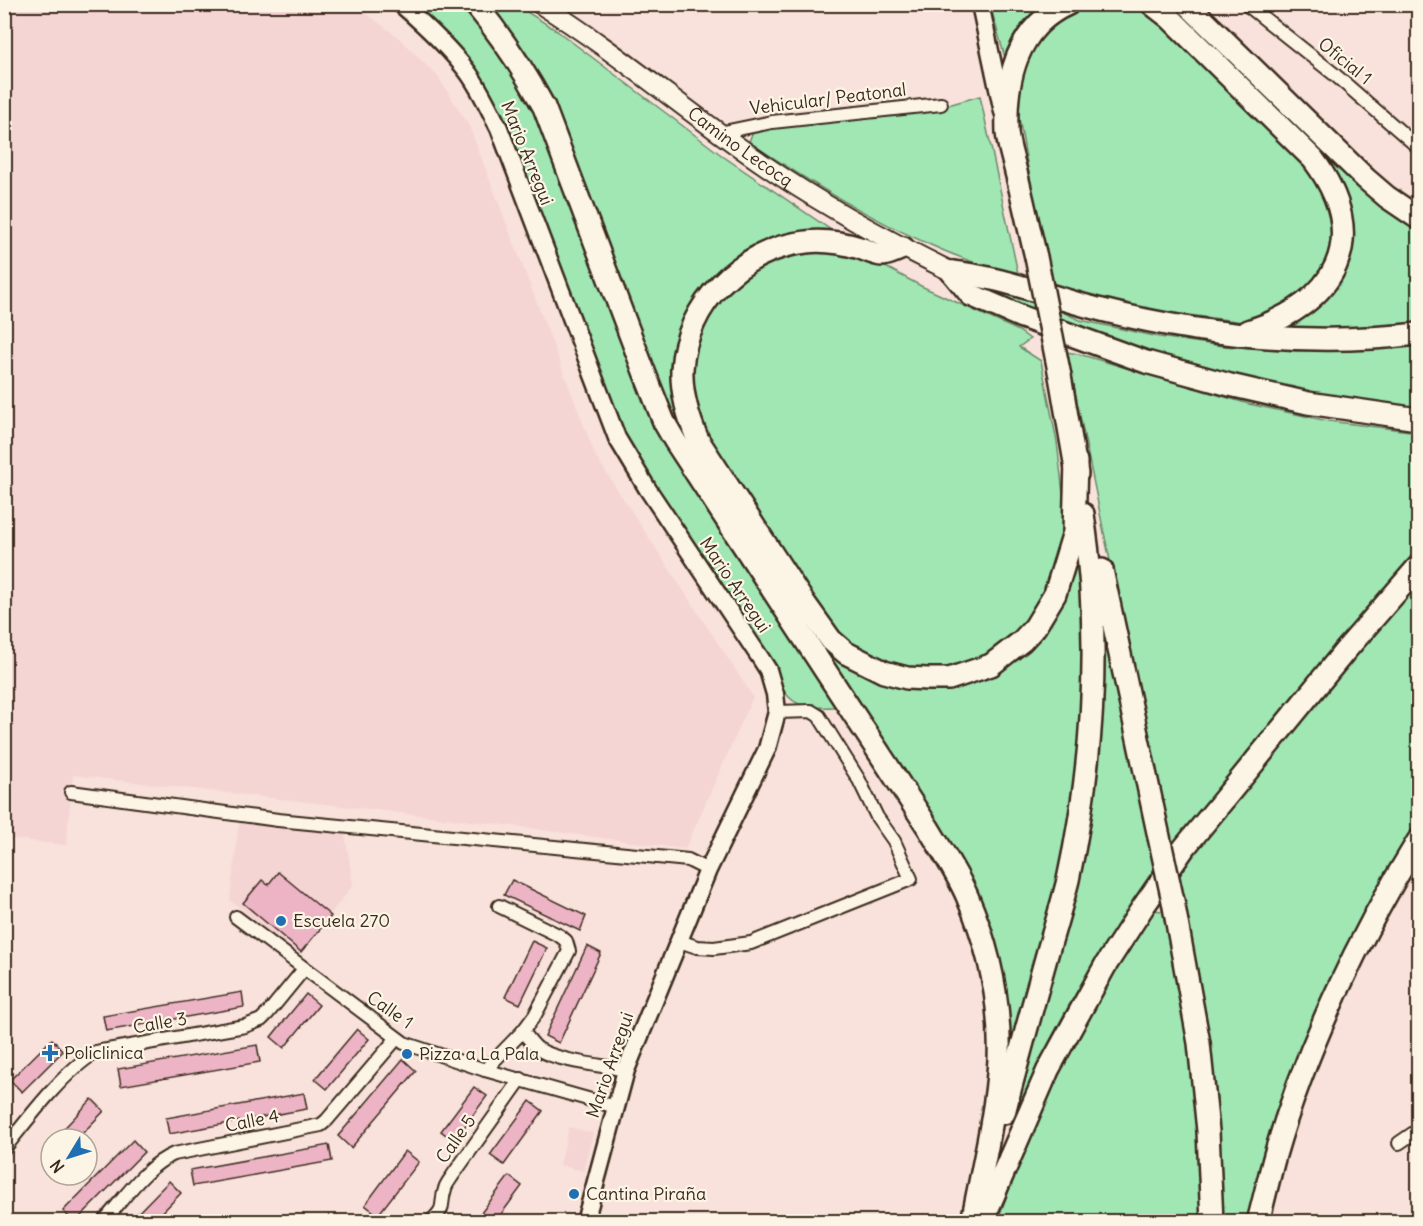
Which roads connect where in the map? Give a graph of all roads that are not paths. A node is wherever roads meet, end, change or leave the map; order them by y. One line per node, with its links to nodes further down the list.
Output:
1 (401, 4): 21 (street, Mario Arregui)
2 (475, 4): 41 (highway)
3 (540, 4): 10 (main road, Camino Lecocq)
4 (980, 4): 11 (street)
5 (1068, 4): 11 (highway)
6 (1152, 4): 17 (highway)
7 (1187, 4): 13 (highway)
8 (1246, 4): 12 (street, Oficial 1)
9 (941, 104): 10 (street, Vehicular/ Peatonal)
10 (718, 133): 14 (main road, Camino Lecocq)
11 (1007, 134): 19 (highway, bridge)
12 (1419, 147)
13 (1419, 218)
14 (903, 248): 15 (main road, Camino Lecocq); 19 (highway)
15 (952, 272): 17 (highway); 18 (highway)
16 (1419, 334): 17 (highway)
17 (1236, 335)
18 (1419, 419)
19 (1076, 461): 41 (highway); 43 (highway, bridge)
20 (1419, 567): 42 (highway)
21 (777, 711): 24 (street, Mario Arregui); 27 (street)
22 (71, 792): 24 (street)
23 (1419, 841): 44 (highway)
24 (708, 870): 27 (street, Mario Arregui)
25 (498, 906): 29 (street)
26 (236, 917): 28 (street, Calle 1)
27 (679, 941): 32 (street, Mario Arregui)
28 (304, 969): 30 (street, Calle 1); 37 (street, Calle 3)
29 (523, 1031): 31 (street); 32 (street)
30 (396, 1039): 31 (street, Calle 1); 38 (street, Calle 4)
31 (485, 1070): 33 (street, Calle 1)
32 (626, 1070): 34 (street, Mario Arregui)
33 (520, 1080): 34 (street, Calle 1); 39 (street, Calle 5)
34 (616, 1107): 40 (street, Mario Arregui)
35 (1419, 1130): 36 (street)
36 (1399, 1143)
37 (4, 1149)
38 (103, 1221)
39 (430, 1221)
40 (585, 1221)
41 (974, 1221)
42 (982, 1221)
43 (1212, 1221)
44 (1258, 1221)

